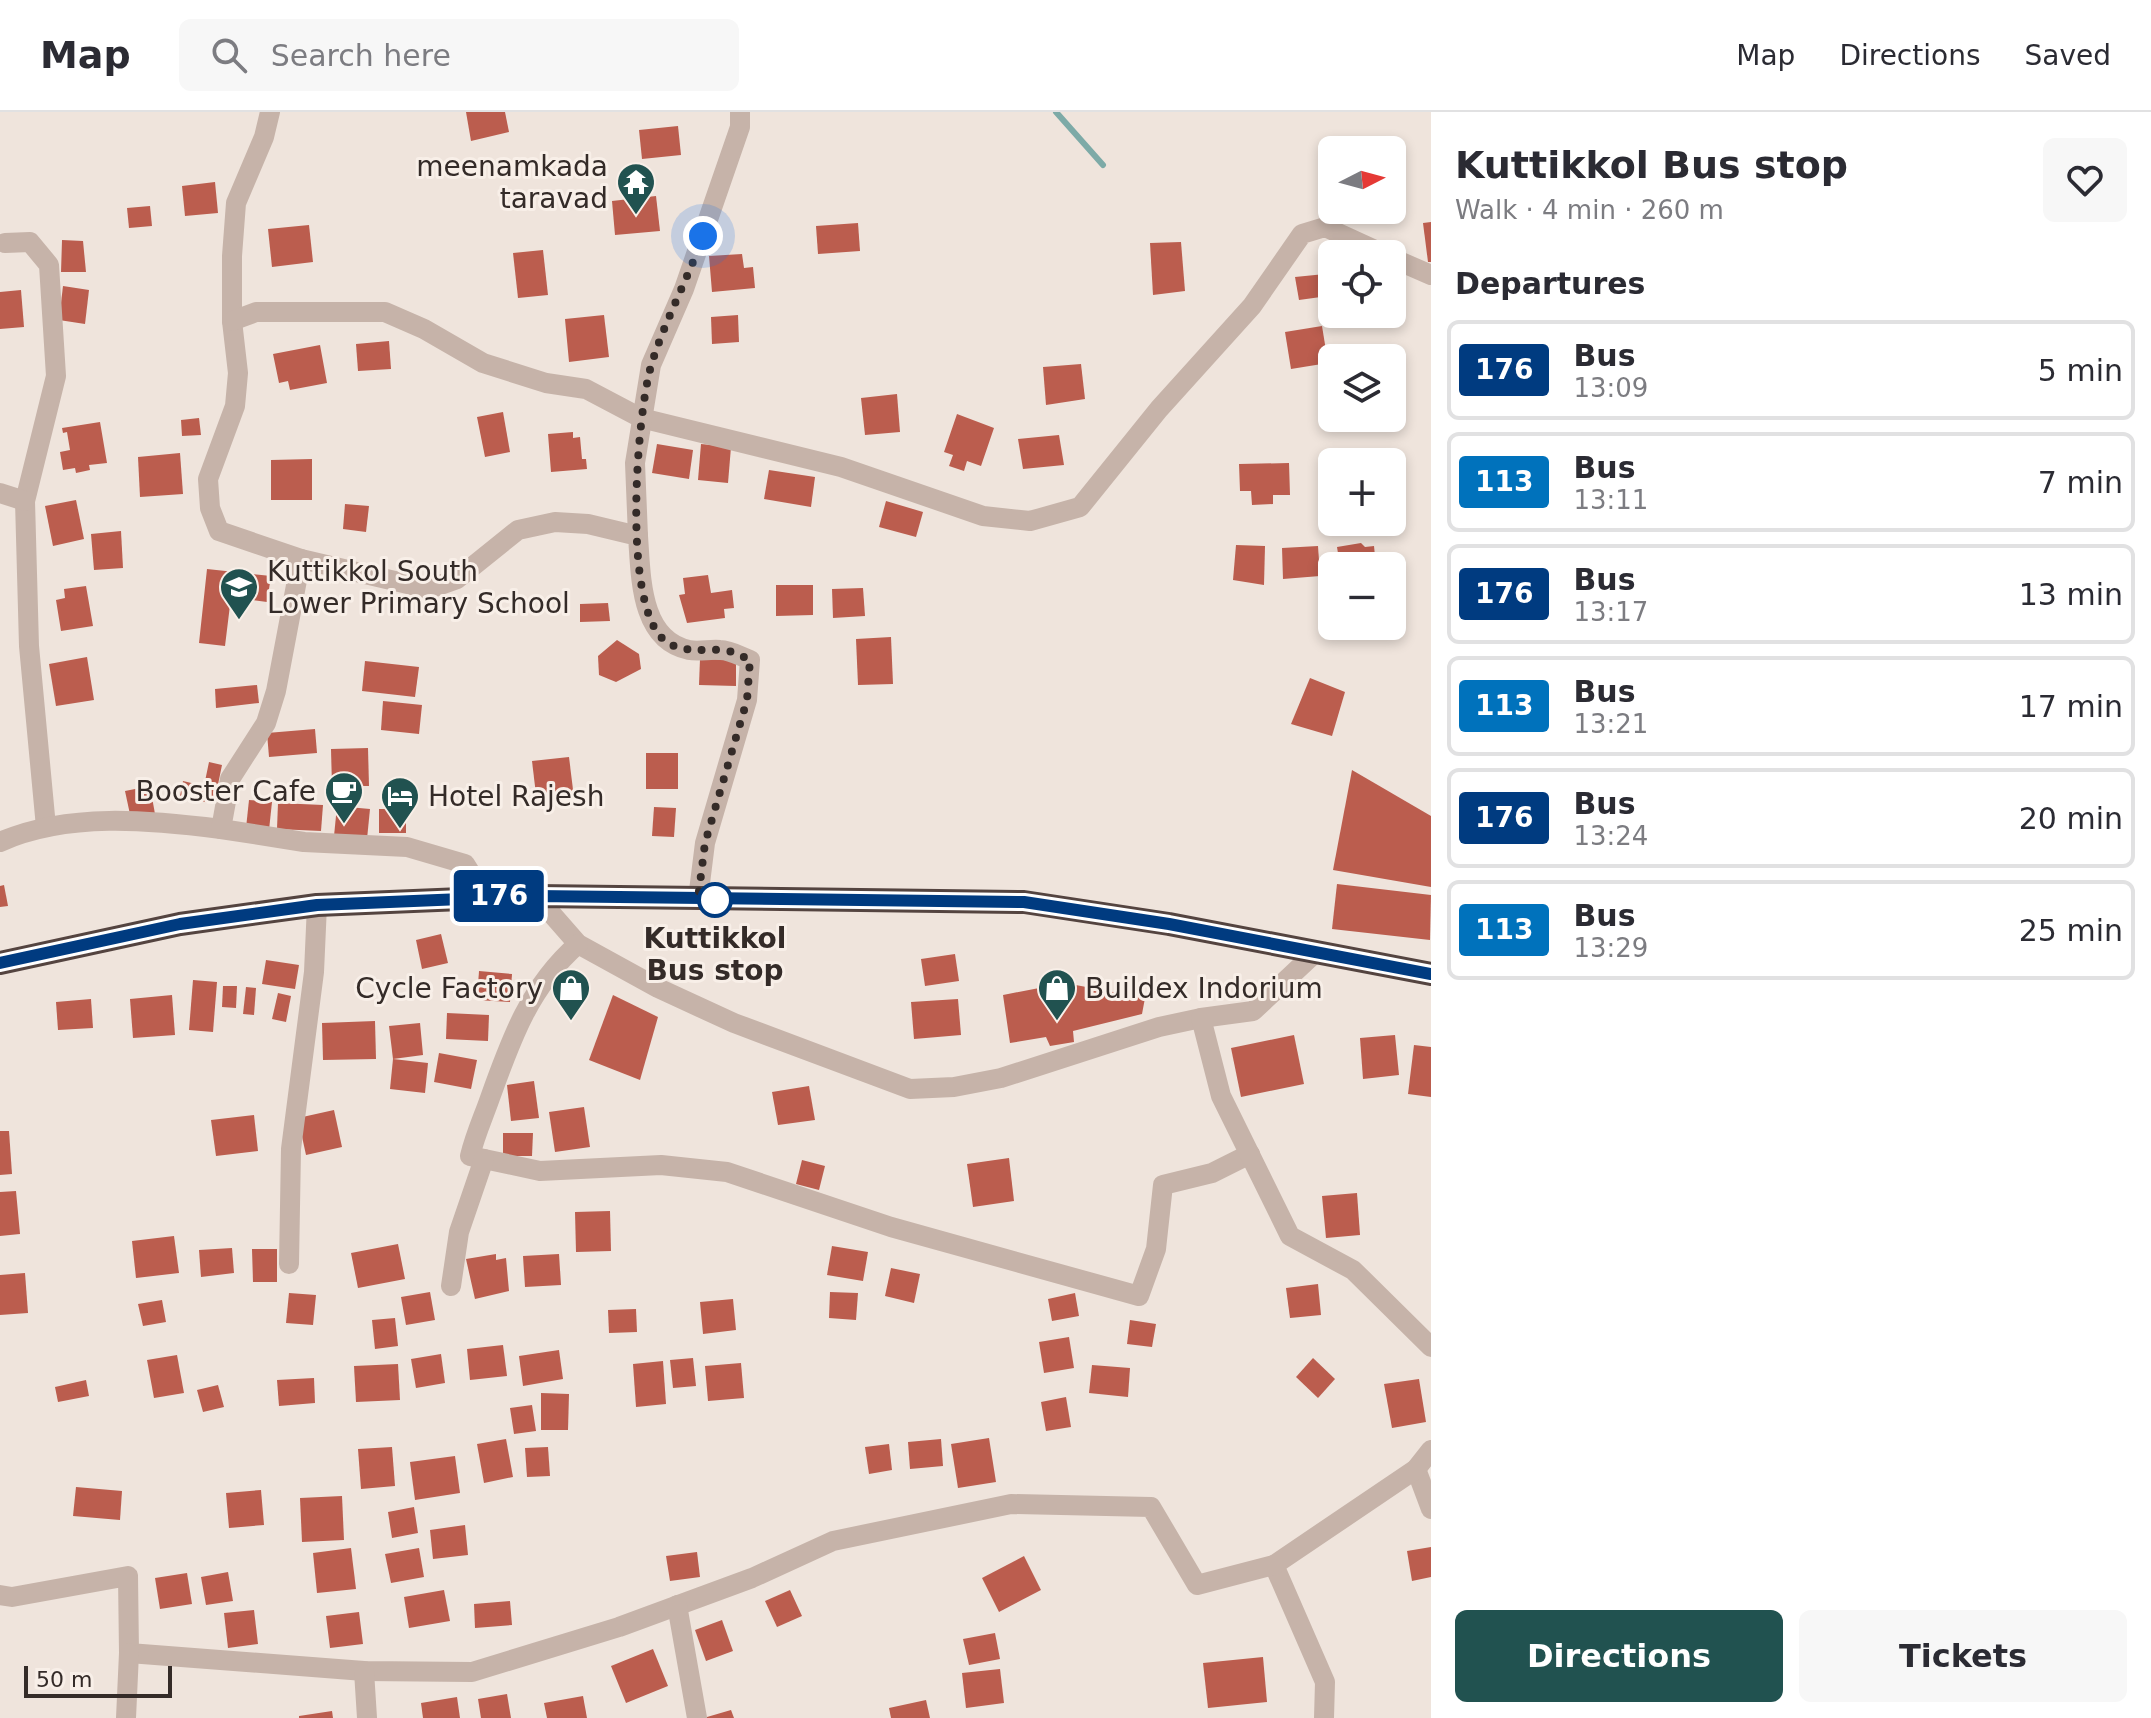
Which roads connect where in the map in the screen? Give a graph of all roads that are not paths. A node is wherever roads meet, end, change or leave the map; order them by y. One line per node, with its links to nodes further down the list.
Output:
1 (270, 112): 7 (street)
2 (740, 112): 8 (street)
3 (1353, 240): 8 (street)
4 (5, 243): 10 (street)
5 (1406, 264): 6 (street)
6 (1431, 275)
7 (232, 321): 8 (street); 12 (street)
8 (641, 418): 11 (street)
9 (0, 493): 10 (street)
10 (25, 501): 13 (street)
11 (638, 536): 12 (street); 18 (street)
12 (301, 559): 14 (street)
13 (46, 827): 14 (street); 15 (street)
14 (221, 829): 16 (street)
15 (0, 842)
16 (485, 896): 17 (highway); 19 (highway)
17 (536, 896): 18 (highway); 20 (street)
18 (698, 899): 21 (highway)
19 (317, 905): 22 (highway); 27 (street)
20 (578, 944): 24 (street); 26 (street)
21 (1316, 952): 23 (highway); 24 (street)
22 (0, 963)
23 (1431, 974)
24 (1201, 1018): 25 (street)
25 (1250, 1154): 26 (street); 29 (street)
26 (484, 1159): 28 (street)
27 (289, 1264)
28 (451, 1286)
29 (1431, 1347)
30 (1431, 1450): 31 (street)
31 (1416, 1469): 32 (street); 33 (street)
32 (1431, 1509)
33 (1274, 1565): 35 (street); 41 (street)
34 (0, 1595): 36 (street)
35 (677, 1605): 37 (street); 40 (street)
36 (129, 1653): 37 (street); 38 (street)
37 (364, 1671): 39 (street)
38 (126, 1718)
39 (367, 1718)
40 (697, 1718)
41 (1324, 1718)

